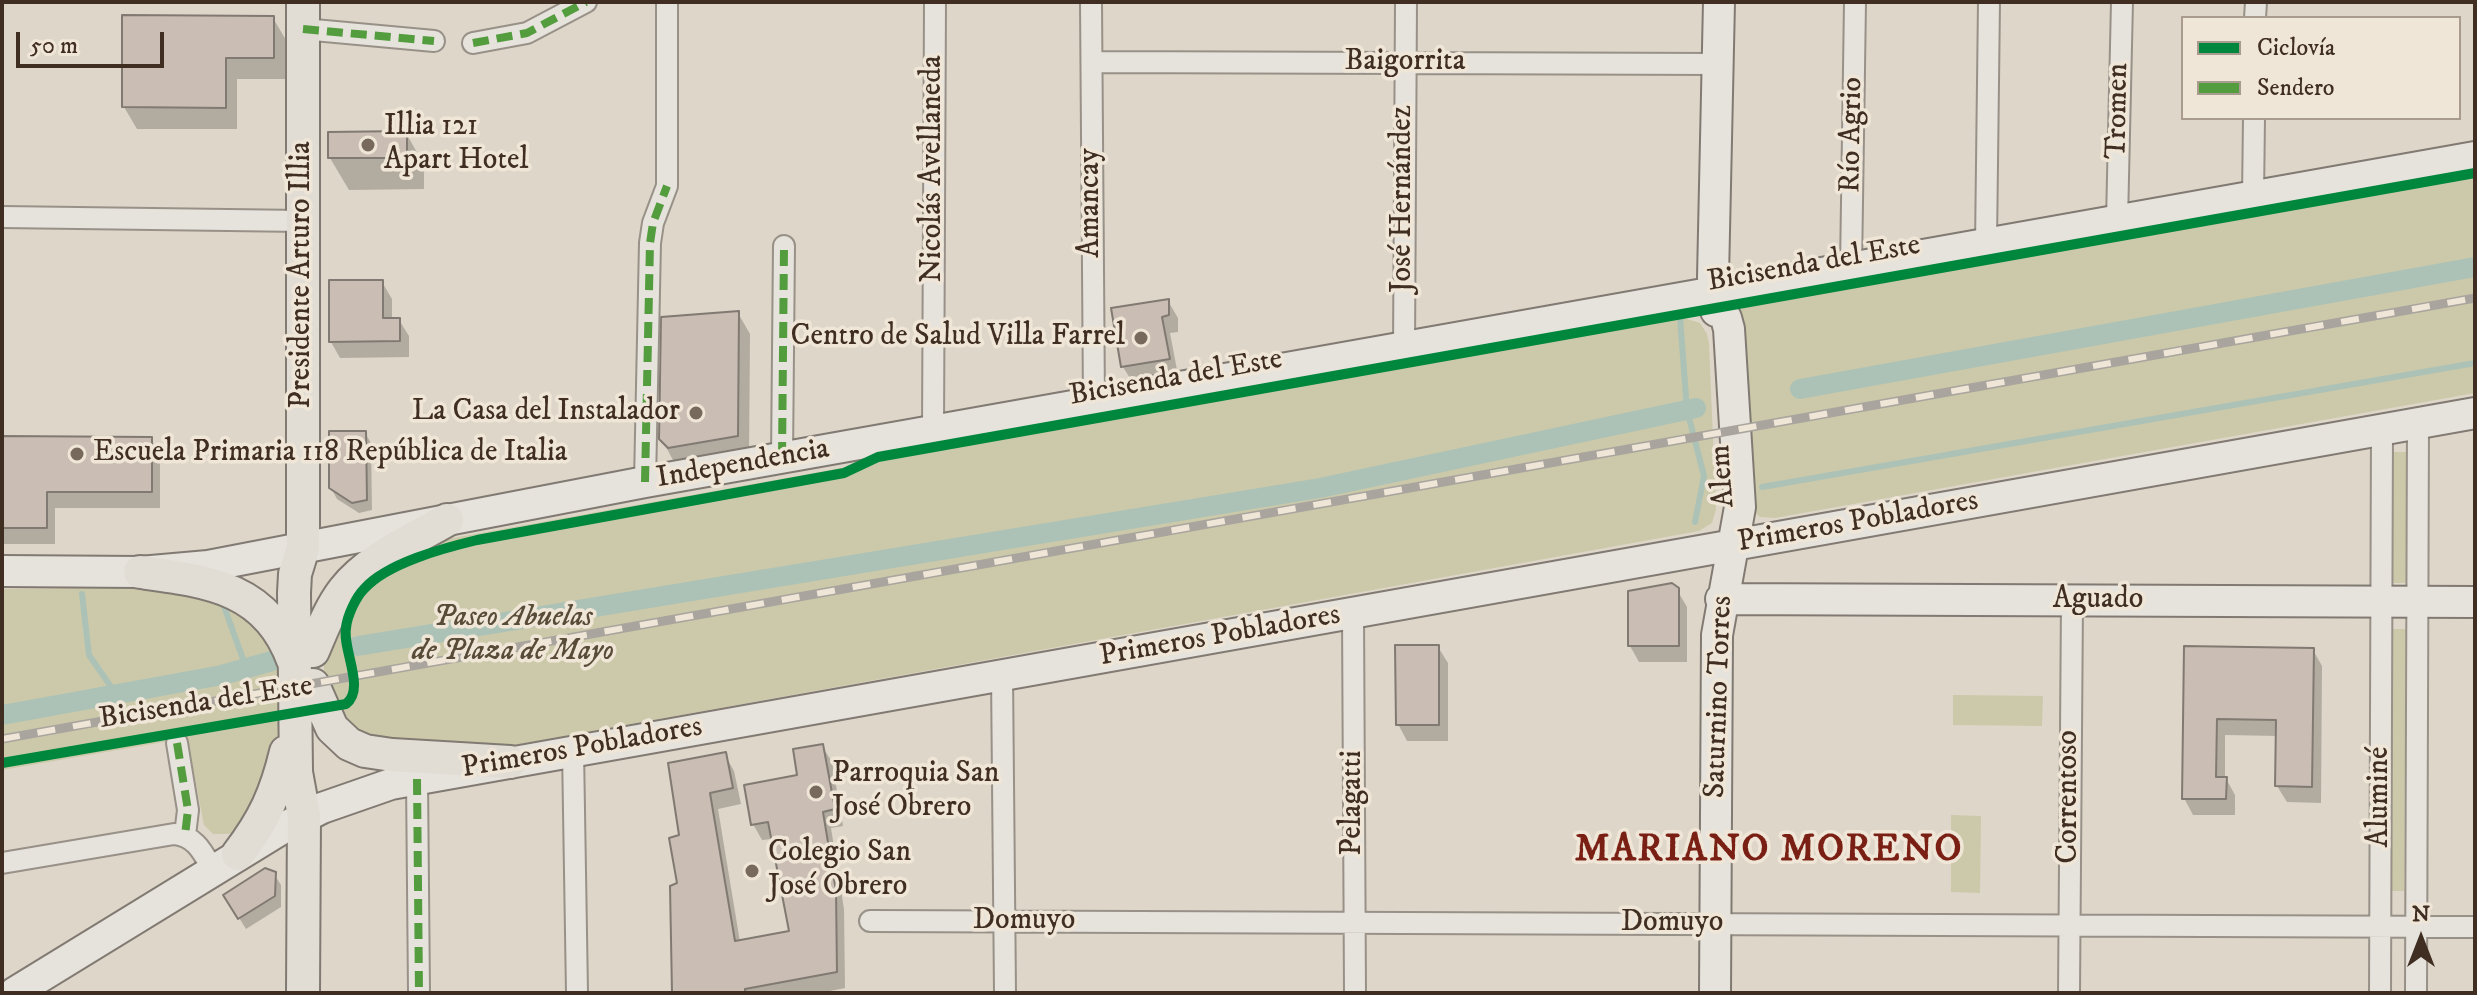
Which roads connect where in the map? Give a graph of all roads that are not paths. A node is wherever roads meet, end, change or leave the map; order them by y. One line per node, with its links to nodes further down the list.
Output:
1 (586, 2): 12 (street)
2 (667, 2): 33 (street)
3 (935, 2): 31 (street, Nicolás Avellaneda)
4 (1091, 2): 13 (street, Amancay)
5 (1406, 2): 14 (street, José Hernández)
6 (1719, 2): 15 (street, Alem)
7 (1855, 2): 24 (street, Río Agrio)
8 (1989, 2): 22 (street)
9 (2122, 2): 21 (street, Tromen)
10 (303, 15): 11 (street); 20 (main road, Presidente Arturo Illia)
11 (434, 41)
12 (473, 43)
13 (1092, 62): 14 (street, Baigorrita); 27 (street, Amancay)
14 (1404, 64): 15 (street, Baigorrita); 26 (street, José Hernández)
15 (1718, 64): 25 (street, Alem)
16 (2254, 120): 18 (street)
17 (2475, 157): 18 (street, Independencia)
18 (2253, 197): 21 (street, Independencia)
19 (2, 217): 20 (street)
20 (303, 221): 36 (main road, Presidente Arturo Illia)
21 (2117, 221): 22 (street, Independencia)
22 (1986, 244): 24 (street, Independencia)
23 (784, 246): 32 (street)
24 (1851, 268): 25 (street, Independencia)
25 (1716, 300): 26 (street, Independencia); 35 (street, Alem)
26 (1404, 348): 27 (street, Independencia)
27 (1094, 403): 31 (street, Independencia)
28 (2475, 413): 29 (street, Primeros Pobladores)
29 (2418, 424): 30 (street, Primeros Pobladores); 42 (street, Aluminé)
30 (2382, 430): 35 (street, Primeros Pobladores); 41 (street, Aluminé)
31 (933, 431): 32 (street, Independencia)
32 (782, 458): 33 (street, Independencia)
33 (645, 482): 34 (street, Independencia)
34 (447, 520): 36 (street, Independencia); 45 (main road)
35 (1731, 545): 39 (street, Saturnino Torres); 44 (street, Primeros Pobladores)
36 (303, 548): 38 (street, Independencia); 45 (main road, Presidente Arturo Illia)
37 (2, 571): 38 (street, Independencia)
38 (140, 572): 45 (main road)
39 (1721, 599): 40 (street, Aguado); 59 (street, Saturnino Torres)
40 (2072, 601): 41 (street, Aguado); 60 (street, Correntoso)
41 (2382, 601): 42 (street, Aguado); 61 (street, Aluminé)
42 (2417, 602): 43 (street, Aguado); 62 (street, Aluminé)
43 (2475, 602)
44 (1353, 613): 46 (street, Primeros Pobladores); 58 (street, Pelagatti)
45 (307, 667): 47 (main road); 50 (main road); 52 (main road)
46 (1002, 675): 49 (street, Primeros Pobladores); 57 (street)
47 (295, 713): 52 (main road); 54 (main road)
48 (177, 743): 53 (street)
49 (573, 750): 50 (street, Primeros Pobladores); 67 (street)
50 (510, 762): 51 (street, Primeros Pobladores)
51 (417, 779): 52 (street, Primeros Pobladores); 66 (street)
52 (304, 816): 54 (street, Primeros Pobladores); 65 (main road)
53 (185, 835): 54 (street); 55 (street)
54 (226, 862): 64 (street, Primeros Pobladores)
55 (2, 863)
56 (870, 921): 57 (street, Domuyo)
57 (1005, 922): 58 (street, Domuyo); 68 (street)
58 (1354, 923): 59 (street, Domuyo); 69 (street, Pelagatti)
59 (1716, 924): 60 (street, Domuyo); 70 (street, Saturnino Torres)
60 (2069, 926): 61 (street, Domuyo); 71 (street, Correntoso)
61 (2380, 927): 62 (street, Domuyo); 72 (street, Aluminé)
62 (2416, 927): 63 (street, Domuyo); 73 (street, Aluminé)
63 (2475, 927)
64 (14, 993)
65 (303, 993)
66 (419, 993)
67 (577, 993)
68 (1005, 993)
69 (1355, 993)
70 (1715, 993)
71 (2069, 993)
72 (2380, 993)
73 (2416, 993)

